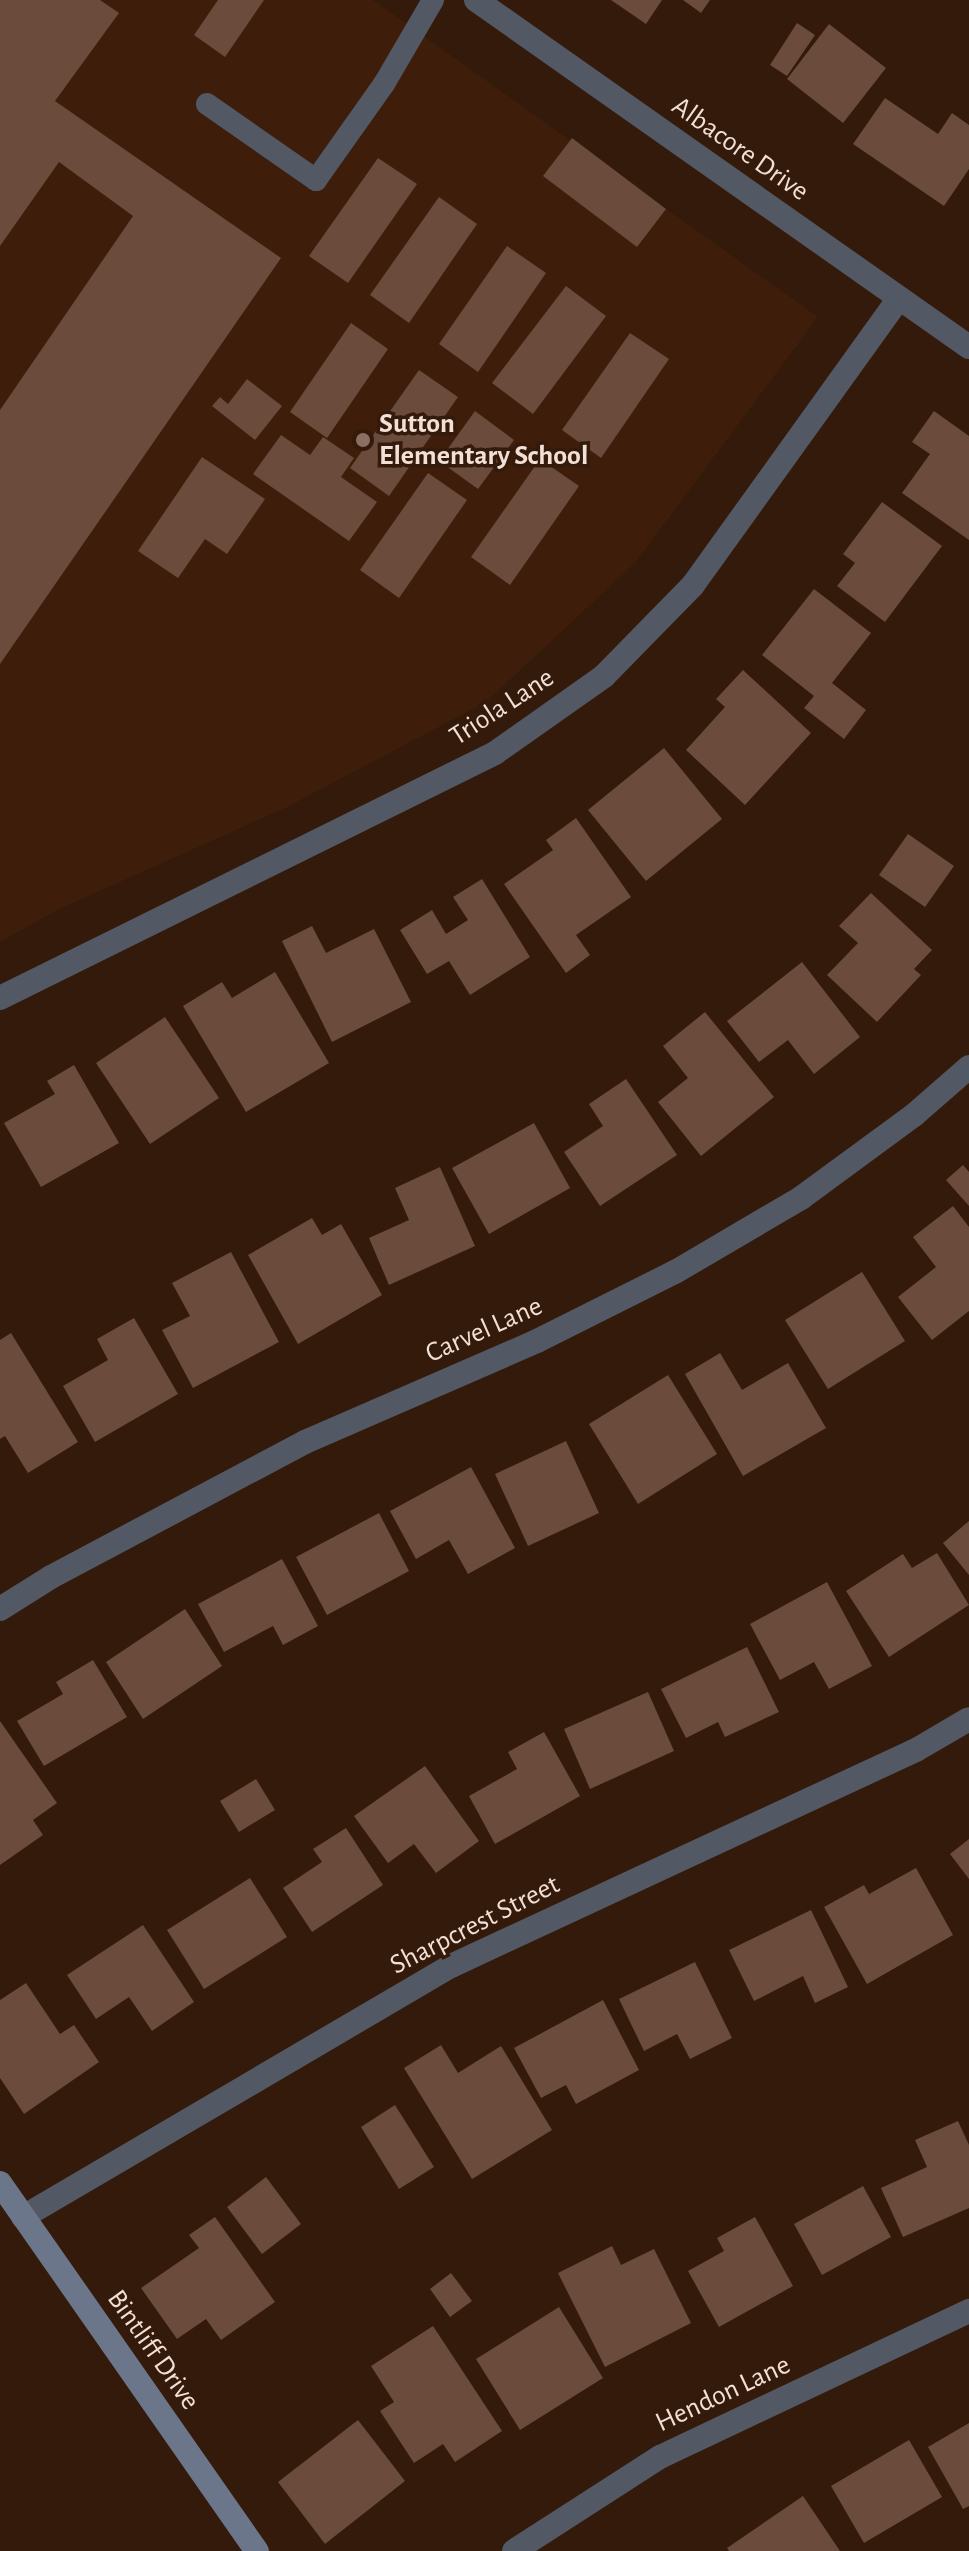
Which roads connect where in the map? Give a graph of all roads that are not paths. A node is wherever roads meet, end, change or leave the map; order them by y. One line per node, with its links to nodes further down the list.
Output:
1 (433, 0): 3 (lane)
2 (476, 0): 4 (street, Albacore Drive)
3 (207, 104)
4 (899, 298): 5 (street, Albacore Drive); 6 (street, Triola Lane)
5 (969, 347)
6 (0, 998)
7 (969, 1067): 8 (street, Carvel Lane)
8 (0, 1609)
9 (969, 1719): 11 (street, Sharpcrest Street)
10 (0, 2183): 11 (street, Bintliff Drive)
11 (23, 2217): 13 (street, Bintliff Drive)
12 (969, 2311): 14 (street, Hendon Lane)
13 (257, 2551)
14 (514, 2551)

